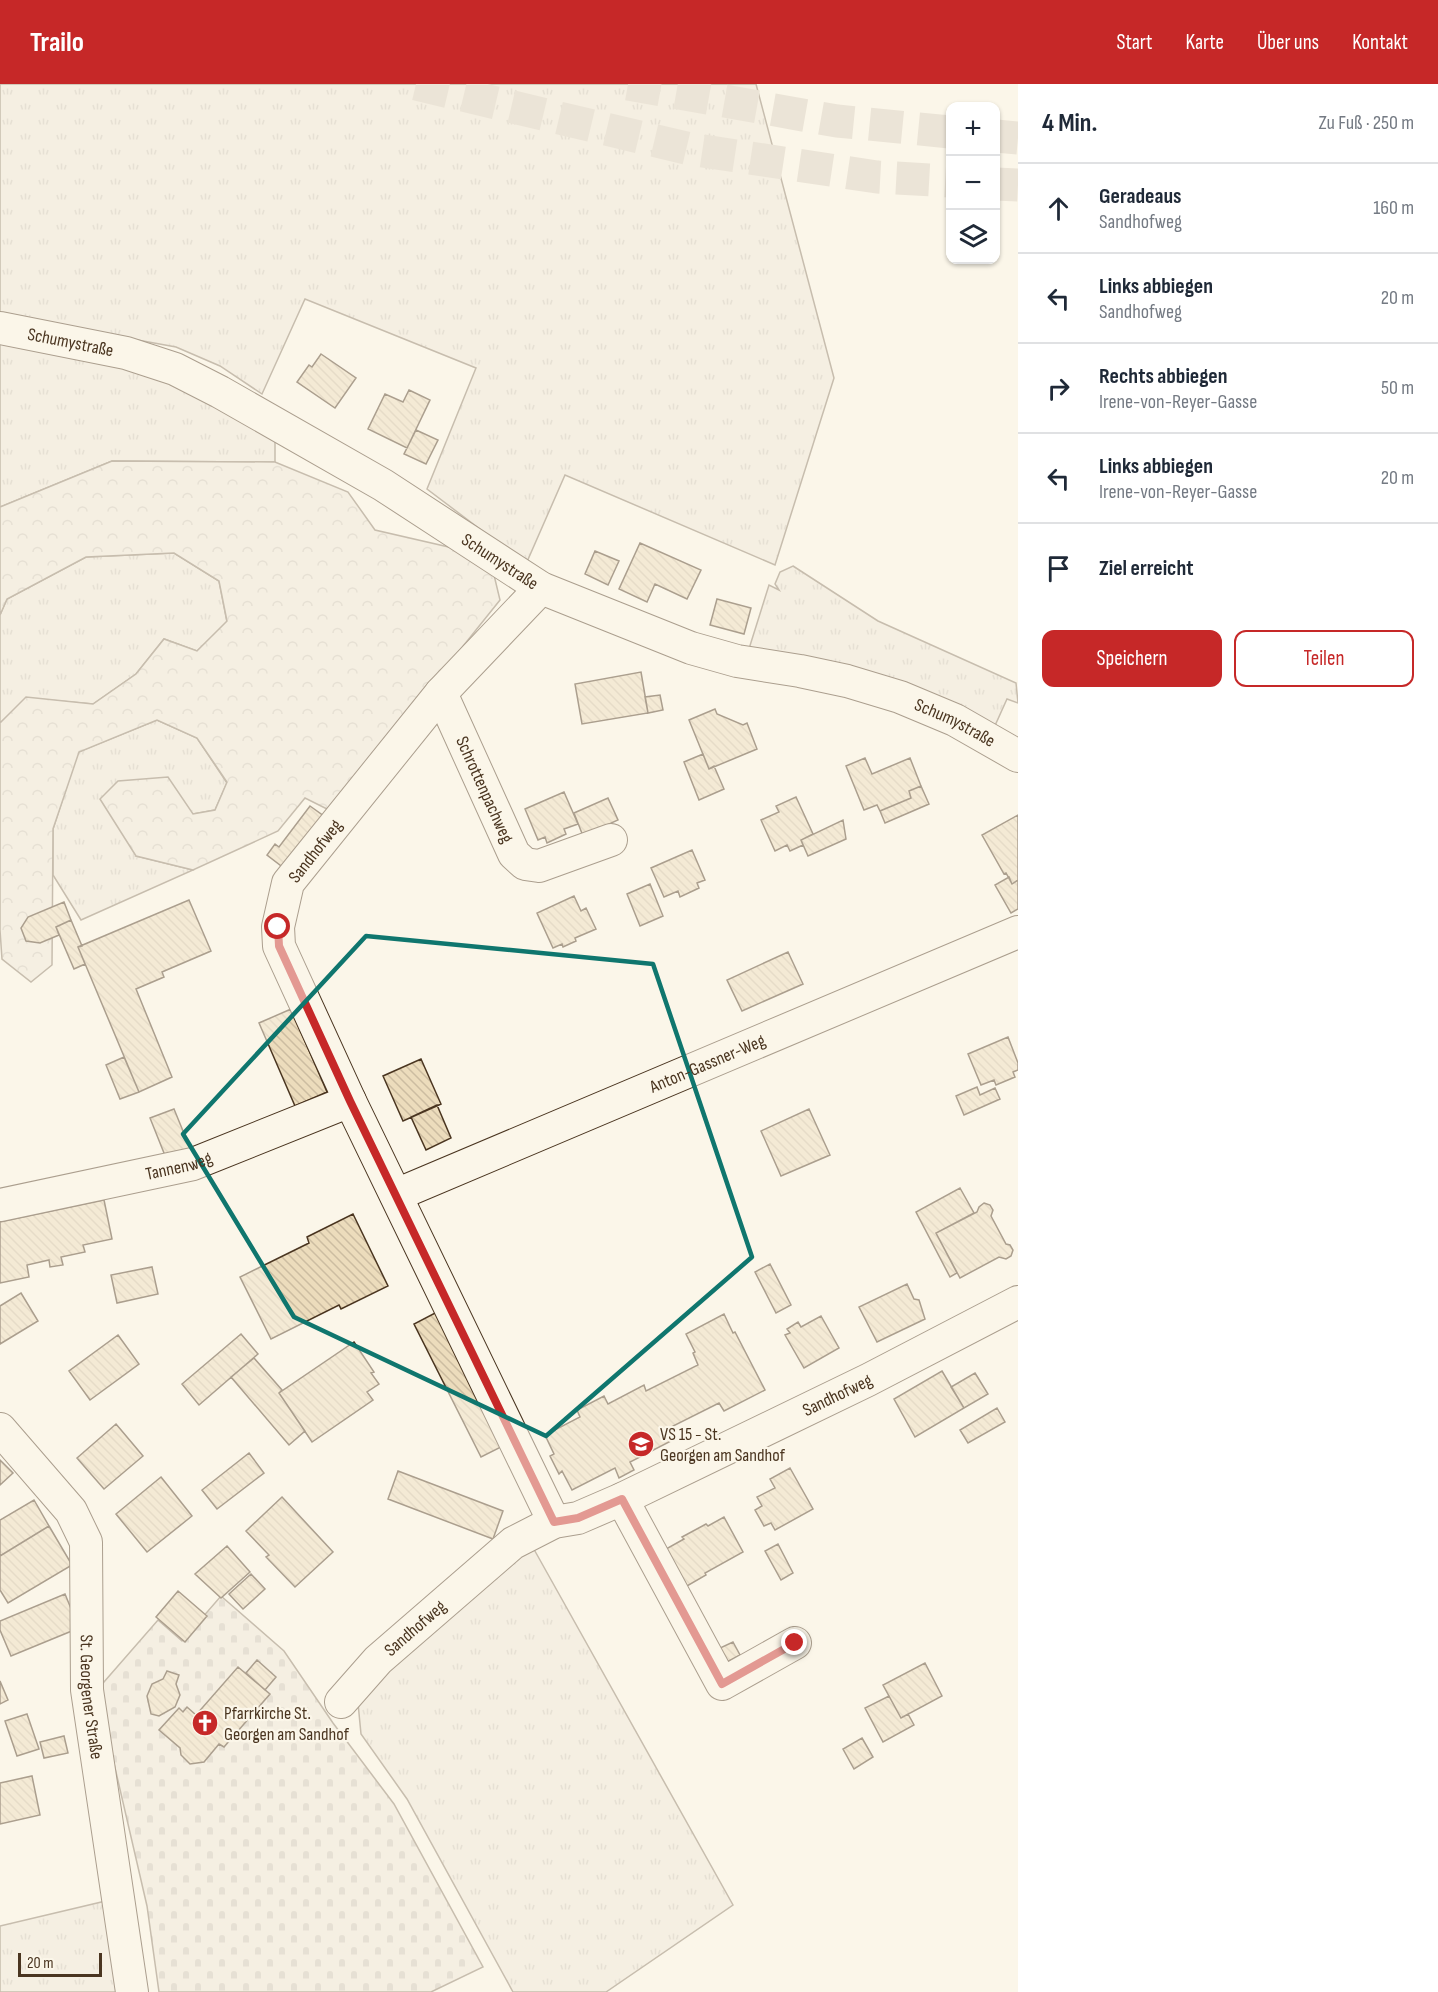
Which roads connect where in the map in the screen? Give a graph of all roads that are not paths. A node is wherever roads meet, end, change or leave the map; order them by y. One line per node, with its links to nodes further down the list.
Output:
1 (0, 328): 2 (street, Schumystraße)
2 (541, 588): 3 (street, Sandhofweg); 4 (street, Schumystraße)
3 (441, 693): 5 (street, Schrottenpachweg); 7 (street, Sandhofweg)
4 (1018, 756)
5 (612, 840)
6 (1018, 932): 8 (street, Anton-Gassner-Weg)
7 (350, 1101): 8 (street, Sandhofweg); 9 (street, Tannenweg)
8 (396, 1195): 13 (street, Sandhofweg)
9 (0, 1205)
10 (1018, 1302): 12 (street, Sandhofweg)
11 (0, 1429): 16 (street, St. Georgener Straße)
12 (622, 1499): 13 (street, Sandhofweg); 14 (street)
13 (554, 1522): 15 (street, Sandhofweg)
14 (795, 1643)
15 (341, 1702)
16 (132, 1992)

